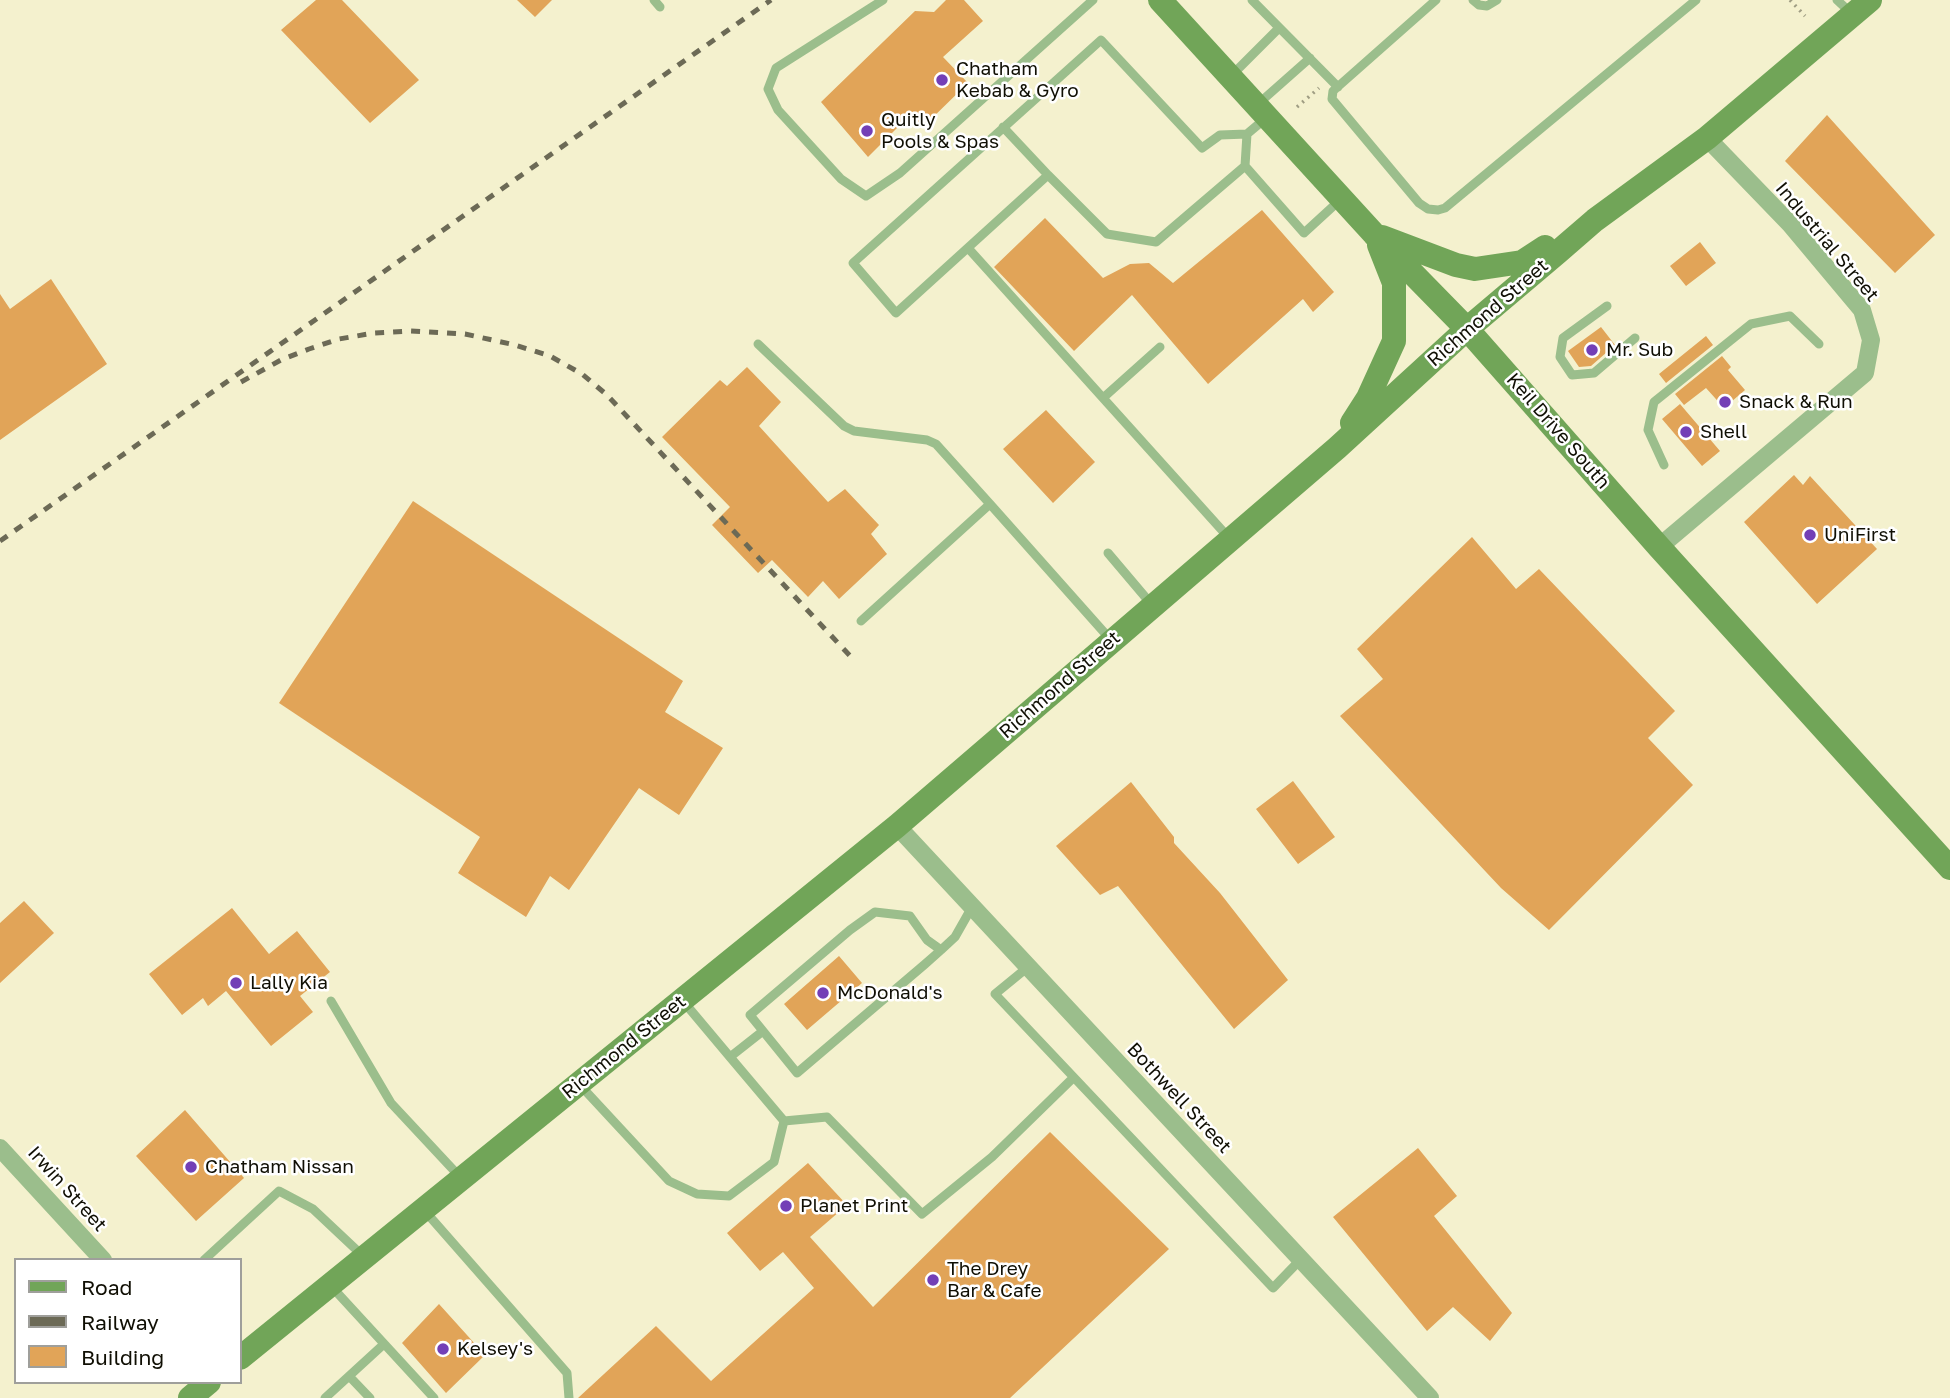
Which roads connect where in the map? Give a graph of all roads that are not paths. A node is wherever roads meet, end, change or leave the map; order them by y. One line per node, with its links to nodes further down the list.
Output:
1 (883, 0): 2 (lane)
2 (1093, 0)
3 (1160, 0): 12 (main road, Keil Drive South)
4 (1252, 0): 10 (lane)
5 (1436, 0): 13 (lane)
6 (1473, 0): 7 (lane)
7 (1497, 0)
8 (1696, 0): 13 (lane)
9 (1853, 5): 17 (main road, Richmond Street)
10 (1279, 28): 11 (lane); 12 (lane)
11 (1310, 58): 13 (lane); 14 (lane)
12 (1230, 77): 14 (main road, Keil Drive South)
13 (1338, 87)
14 (1262, 111): 16 (lane); 20 (main road, Keil Drive South)
15 (1003, 127): 16 (lane); 19 (lane); 23 (lane)
16 (1247, 134): 18 (lane)
17 (1707, 138): 21 (main road, Richmond Street); 35 (street, Industrial Street)
18 (1245, 166): 19 (lane); 20 (lane)
19 (1048, 176): 23 (lane)
20 (1342, 198): 22 (main road, Keil Drive South)
21 (1595, 220): 22 (main road); 25 (main road, Richmond Street)
22 (1374, 234): 25 (main road, Keil Drive South); 31 (main road)
23 (968, 248): 30 (lane)
24 (1607, 306): 26 (lane)
25 (1467, 329): 31 (main road, Richmond Street); 35 (main road, Keil Drive South)
26 (1635, 338)
27 (758, 344): 33 (lane)
28 (1819, 344): 32 (lane)
29 (1160, 347): 30 (lane)
30 (1103, 398): 34 (lane)
31 (1337, 447): 34 (main road, Richmond Street)
32 (1664, 465)
33 (990, 504): 38 (lane); 39 (lane)
34 (1230, 539): 37 (main road, Richmond Street)
35 (1659, 547): 41 (main road, Keil Drive South)
36 (1108, 553): 37 (lane)
37 (1152, 605): 39 (main road, Richmond Street)
38 (861, 621)
39 (1111, 640): 40 (main road, Richmond Street)
40 (897, 826): 42 (street, Bothwell Street); 45 (main road, Richmond Street)
41 (1950, 868)
42 (972, 907): 43 (lane); 44 (street, Bothwell Street)
43 (941, 950): 47 (lane); 47 (lane)
44 (1028, 967): 49 (lane); 58 (street, Bothwell Street)
45 (682, 1000): 48 (lane); 50 (main road, Richmond Street)
46 (331, 1001): 53 (lane)
47 (763, 1031): 48 (lane)
48 (730, 1056): 51 (lane)
49 (1073, 1078): 51 (lane); 58 (lane)
50 (579, 1083): 51 (lane); 53 (main road, Richmond Street)
51 (783, 1121)
52 (0, 1147): 56 (street, Irwin Street)
53 (461, 1178): 54 (main road, Richmond Street)
54 (423, 1209): 55 (main road, Richmond Street); 68 (lane)
55 (364, 1257): 57 (lane); 59 (main road, Richmond Street)
56 (101, 1258)
57 (206, 1258)
58 (1301, 1259): 69 (street, Bothwell Street)
59 (330, 1284): 60 (lane); 61 (main road, Richmond Street)
60 (384, 1344): 62 (lane); 67 (lane)
61 (242, 1356)
62 (349, 1376): 65 (lane); 66 (lane)
63 (207, 1384): 64 (main road)
64 (190, 1398)
65 (325, 1398)
66 (370, 1398)
67 (434, 1398)
68 (569, 1398)
69 (1430, 1398)

